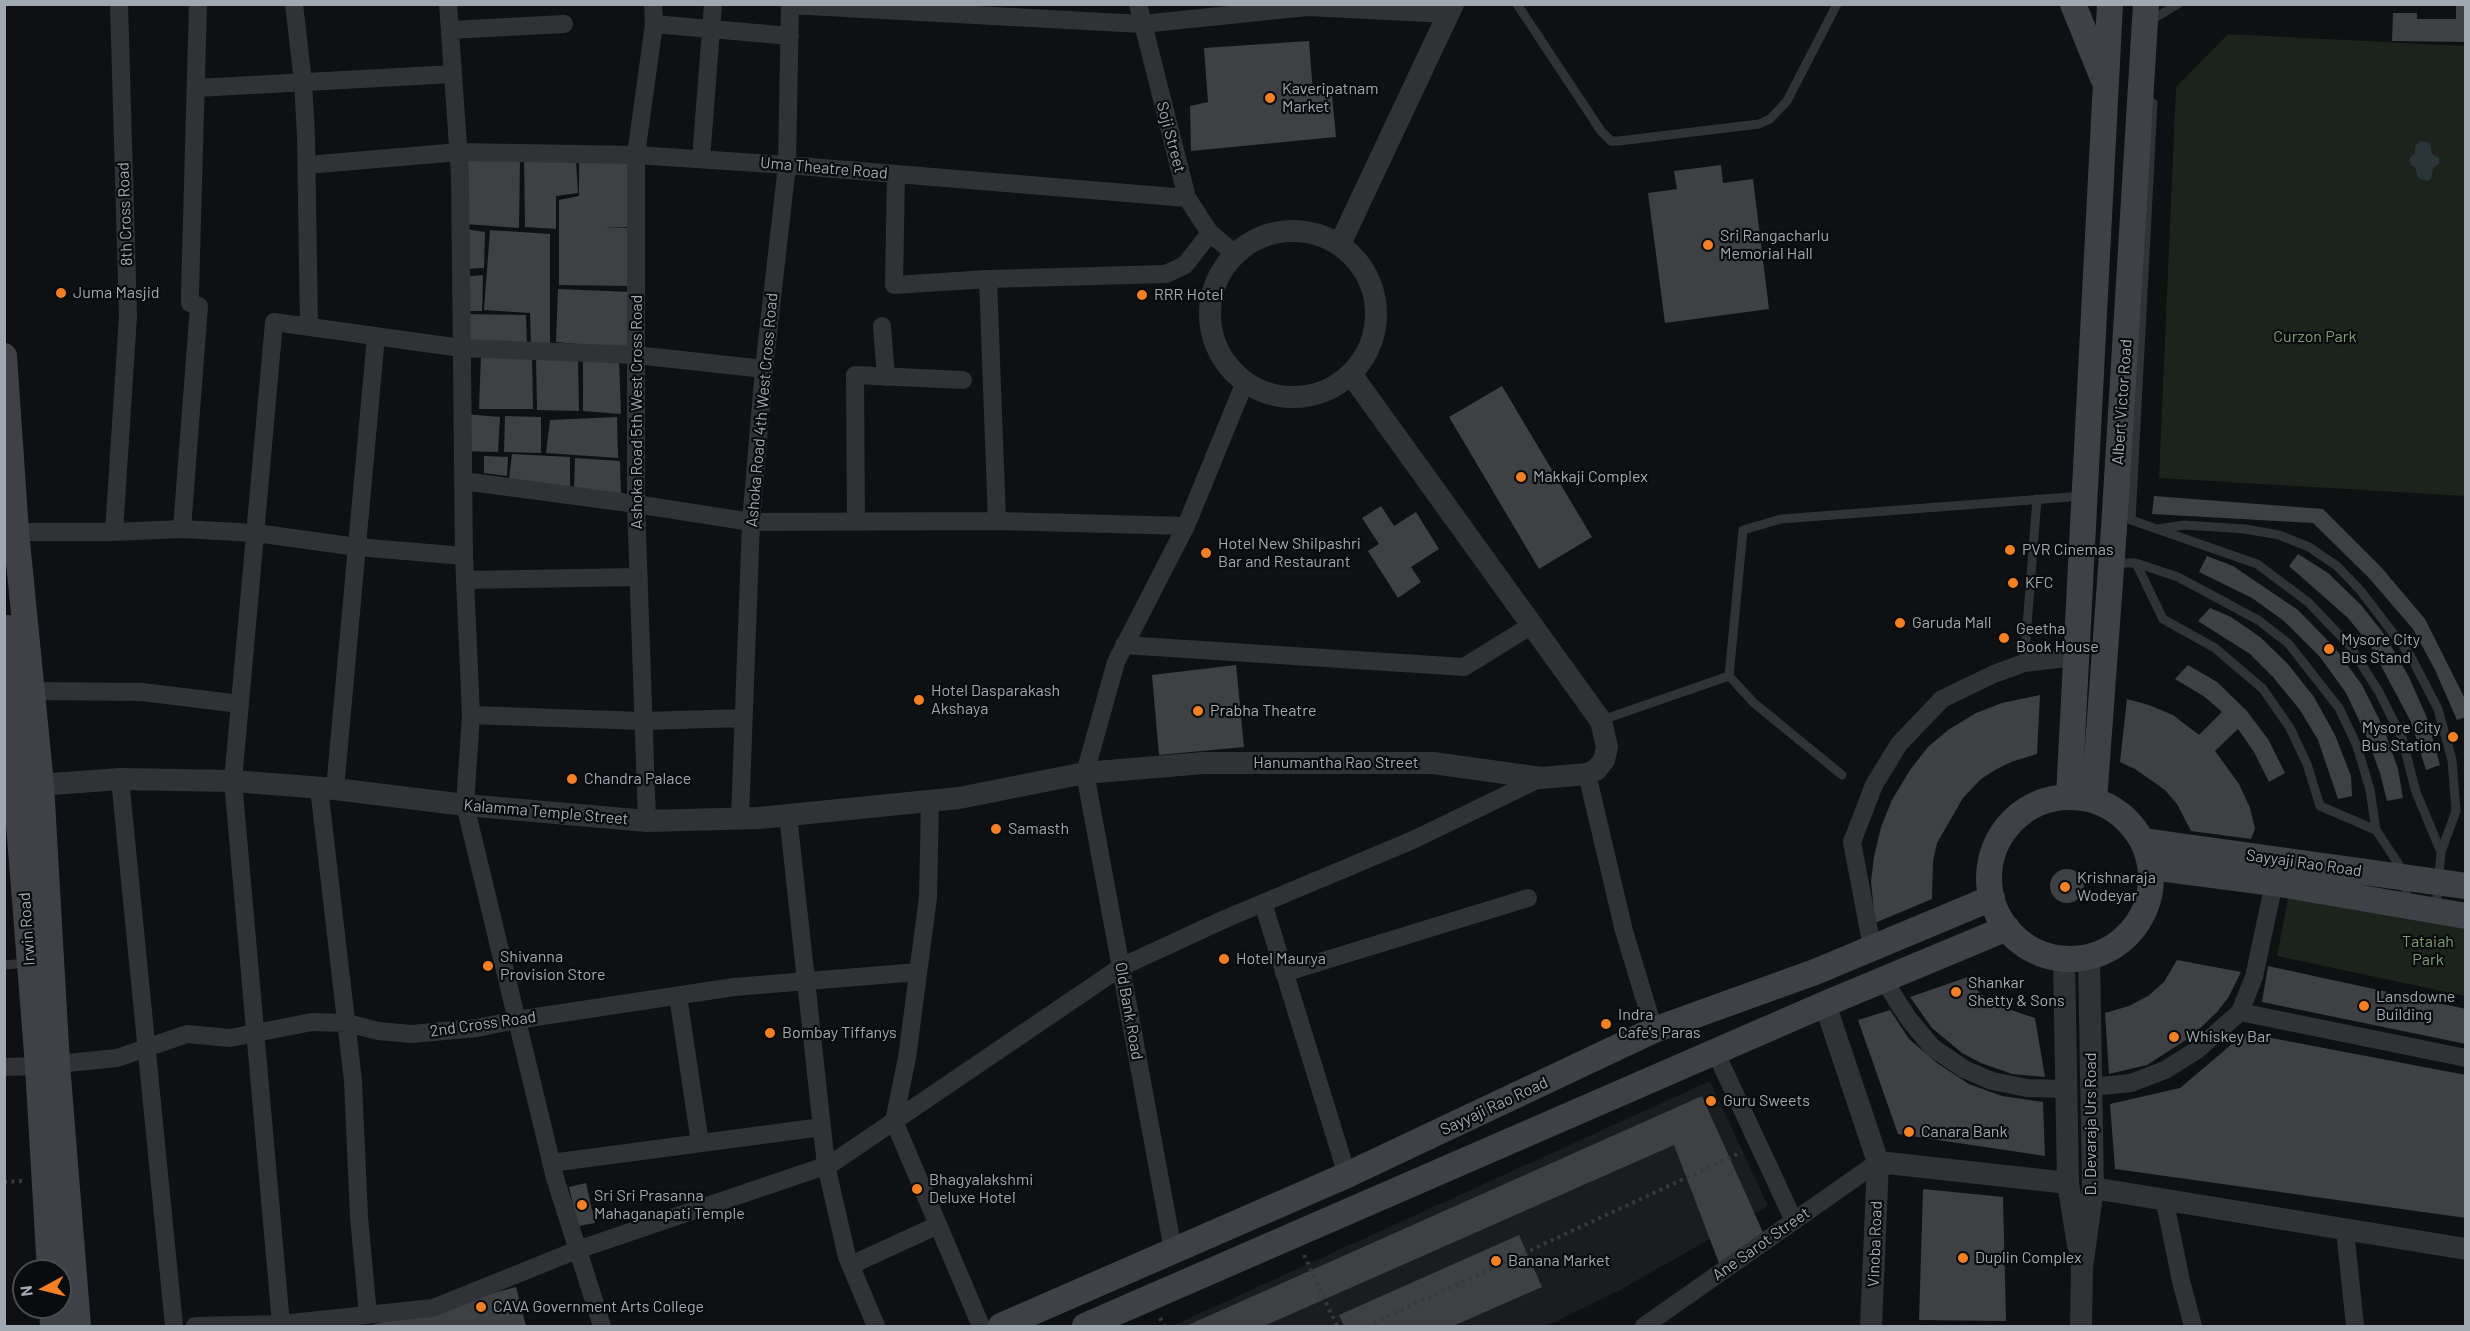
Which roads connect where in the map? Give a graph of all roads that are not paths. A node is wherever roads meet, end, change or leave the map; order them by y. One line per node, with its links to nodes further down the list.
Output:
1 (119, 4): 62 (street, 8th Cross Road)
2 (198, 4): 27 (street)
3 (294, 4): 25 (street)
4 (448, 4): 21 (street)
5 (653, 4): 18 (street, Ashoka Road 5th West Cross Road)
6 (713, 4): 20 (street)
7 (1138, 4): 19 (street, Soji Street)
8 (1472, 4): 15 (street)
9 (1517, 4): 10 (lane)
10 (1837, 4)
11 (2073, 4): 26 (main road)
12 (2110, 4): 26 (main road, Albert Victor Road)
13 (2178, 4): 16 (lane)
14 (790, 5): 19 (street); 22 (street, Ashoka Road 4th West Cross Road)
15 (1450, 9): 19 (street); 37 (street)
16 (2146, 14): 23 (lane); 66 (main road, Albert Victor Road)
17 (564, 24): 21 (street)
18 (654, 24): 20 (street); 30 (street, Ashoka Road 5th West Cross Road)
19 (1142, 24): 35 (street, Soji Street)
20 (710, 29): 22 (street); 31 (street)
21 (450, 30): 24 (street)
22 (789, 36): 33 (street, Ashoka Road 4th West Cross Road)
23 (2152, 55)
24 (453, 74): 25 (street); 29 (street)
25 (303, 82): 27 (street); 32 (street)
26 (2106, 86): 52 (main road, Albert Victor Road)
27 (197, 88): 59 (street)
28 (2153, 96): 60 (lane)
29 (459, 152): 30 (street, Uma Theatre Road); 32 (street, Uma Theatre Road); 43 (street)
30 (636, 155): 31 (street, Uma Theatre Road); 44 (street, Ashoka Road 5th West Cross Road)
31 (701, 159): 33 (street, Uma Theatre Road)
32 (307, 165): 41 (street)
33 (787, 165): 34 (street, Uma Theatre Road); 46 (street, Ashoka Road 4th West Cross Road)
34 (896, 174): 35 (street, Uma Theatre Road); 39 (street)
35 (1187, 198): 36 (street, Soji Street)
36 (1210, 233): 38 (street, Soji Street); 39 (street)
37 (1340, 244): 38 (street); 47 (street)
38 (1235, 254): 50 (street)
39 (988, 279): 56 (street)
40 (882, 326): 48 (street)
41 (309, 327): 42 (street); 63 (street)
42 (376, 336): 43 (street); 64 (street)
43 (461, 348): 44 (street); 51 (street)
44 (636, 355): 46 (street); 54 (street, Ashoka Road 5th West Cross Road)
45 (4, 356): 61 (main road)
46 (764, 369): 57 (street, Ashoka Road 4th West Cross Road)
47 (1351, 374): 50 (street); 70 (street)
48 (885, 377): 49 (street); 55 (street)
49 (963, 380)
50 (1245, 382): 58 (street)
51 (463, 481): 54 (street); 65 (street)
52 (2085, 496): 53 (lane); 73 (main road, Albert Victor Road)
53 (2037, 499): 74 (lane); 75 (lane)
54 (636, 504): 57 (street); 67 (street, Ashoka Road 5th West Cross Road)
55 (856, 521): 56 (street); 57 (street)
56 (997, 521): 58 (street)
57 (751, 522): 79 (street, Ashoka Road 4th West Cross Road)
58 (1185, 526): 71 (street)
59 (182, 529): 62 (street); 63 (street)
60 (2156, 529): 99 (lane); 99 (lane)
61 (16, 532): 62 (street); 76 (main road)
62 (114, 532)
63 (256, 533): 64 (street); 77 (street)
64 (357, 547): 65 (street); 89 (street)
65 (464, 556): 68 (street)
66 (2123, 563): 91 (main road, Albert Victor Road); 97 (lane); 97 (lane)
67 (639, 577): 68 (street); 80 (street, Ashoka Road 5th West Cross Road)
68 (465, 580): 78 (street)
69 (4, 586): 72 (main road, Irwin Road)
70 (1532, 625): 71 (street); 81 (street)
71 (1124, 645): 82 (street)
72 (8, 654): 88 (main road, Irwin Road)
73 (2075, 657): 74 (street); 90 (main road, Albert Victor Road)
74 (2024, 663): 112 (street)
75 (1729, 676): 81 (lane); 84 (lane)
76 (32, 691): 77 (street); 88 (main road)
77 (240, 704): 87 (street)
78 (471, 715): 80 (street); 93 (street)
79 (744, 718): 80 (street); 95 (street, Ashoka Road 4th West Cross Road)
80 (643, 721): 96 (street, Ashoka Road 5th West Cross Road)
81 (1601, 721): 83 (street)
82 (1085, 773): 85 (street, Hanumantha Rao Street); 92 (street, Kalamma Temple Street); 116 (street, Old Bank Road)
83 (1587, 774): 85 (street, Hanumantha Rao Street); 126 (street)
84 (1842, 776)
85 (1540, 778): 107 (street)
86 (120, 779): 87 (street, Kalamma Temple Street); 88 (street, Kalamma Temple Street); 128 (street)
87 (233, 782): 89 (street, Kalamma Temple Street); 127 (street)
88 (21, 785): 114 (main road, Irwin Road); 131 (main road)
89 (327, 788): 93 (street, Kalamma Temple Street); 125 (street)
90 (2069, 796): 91 (main road); 106 (main road)
91 (2094, 800): 98 (main road)
92 (930, 801): 94 (street, Kalamma Temple Street); 117 (street)
93 (465, 805): 96 (street, Kalamma Temple Street); 124 (street)
94 (788, 815): 95 (street, Kalamma Temple Street); 120 (street)
95 (740, 817): 96 (street, Kalamma Temple Street)
96 (646, 820)
97 (2376, 830): 101 (lane)
98 (2142, 841): 100 (main road); 101 (main road, Sayyaji Rao Road)
99 (2441, 852): 102 (lane)
100 (2151, 867): 103 (main road, Sayyaji Rao Road); 113 (main road)
101 (2406, 877): 102 (main road, Sayyaji Rao Road); 108 (lane)
102 (2439, 881): 104 (main road, Sayyaji Rao Road); 109 (lane)
103 (2274, 883): 108 (main road, Sayyaji Rao Road); 123 (street)
104 (2466, 886)
105 (1528, 898): 118 (street)
106 (1992, 898): 111 (main road); 112 (main road, Sayyaji Rao Road)
107 (1263, 903): 116 (street); 118 (street)
108 (2405, 906): 109 (main road, Sayyaji Rao Road)
109 (2436, 910): 110 (main road, Sayyaji Rao Road)
110 (2466, 916)
111 (2007, 928): 113 (main road); 119 (main road)
112 (1872, 947): 126 (main road, Sayyaji Rao Road)
113 (2077, 958): 133 (street, D. Devaraja Urs Road); 134 (street, D. Devaraja Urs Road)
114 (30, 963): 115 (lane); 131 (main road, Irwin Road)
115 (4, 965)
116 (1121, 967): 135 (street); 150 (street, Old Bank Road)
117 (918, 972): 120 (street, 2nd Cross Road); 135 (street)
118 (1284, 973): 141 (street)
119 (1883, 979): 122 (main road); 134 (street)
120 (806, 982): 121 (street, 2nd Cross Road); 136 (street)
121 (678, 996): 124 (street, 2nd Cross Road); 137 (street)
122 (1825, 1004): 129 (main road); 138 (street)
123 (2240, 1012): 130 (street); 133 (street)
124 (516, 1020): 125 (street, 2nd Cross Road); 139 (street)
125 (347, 1023): 127 (street, 2nd Cross Road); 154 (street)
126 (1654, 1030): 141 (main road, Sayyaji Rao Road)
127 (255, 1032): 128 (street, 2nd Cross Road); 155 (street)
128 (147, 1049): 131 (street, 2nd Cross Road); 157 (street)
129 (1715, 1051): 145 (street); 163 (main road)
130 (2466, 1058)
131 (47, 1065): 132 (street, 2nd Cross Road); 151 (main road, Irwin Road); 156 (main road)
132 (4, 1067)
133 (2091, 1087): 143 (street, D. Devaraja Urs Road)
134 (2067, 1089): 142 (street, D. Devaraja Urs Road)
135 (894, 1121): 140 (street); 146 (street)
136 (822, 1127): 137 (street); 140 (street)
137 (700, 1143): 139 (street)
138 (1878, 1162): 142 (street); 145 (street, Ane Sarot Street); 165 (street, Vinoba Road)
139 (551, 1163): 149 (street)
140 (826, 1165): 149 (street); 152 (street)
141 (1347, 1175): 150 (main road, Sayyaji Rao Road)
142 (2068, 1183): 153 (street, D. Devaraja Urs Road)
143 (2093, 1188): 144 (street); 153 (street, D. Devaraja Urs Road)
144 (2164, 1198): 147 (street); 167 (street)
145 (1794, 1221): 164 (street, Ane Sarot Street)
146 (938, 1225): 152 (street); 161 (street)
147 (2345, 1230): 148 (street); 168 (street)
148 (2466, 1249)
149 (577, 1250): 154 (street); 159 (street)
150 (1173, 1250): 162 (main road, Sayyaji Rao Road)
151 (50, 1259)
152 (851, 1265): 160 (street)
153 (2082, 1267): 166 (street, D. Devaraja Urs Road)
154 (368, 1315): 155 (street)
155 (281, 1324): 158 (street)
156 (78, 1326)
157 (174, 1326)
158 (195, 1326)
159 (602, 1326)
160 (876, 1326)
161 (981, 1326)
162 (1001, 1326)
163 (1085, 1326)
164 (1644, 1326)
165 (1871, 1326)
166 (2081, 1326)
167 (2193, 1326)
168 (2355, 1326)

